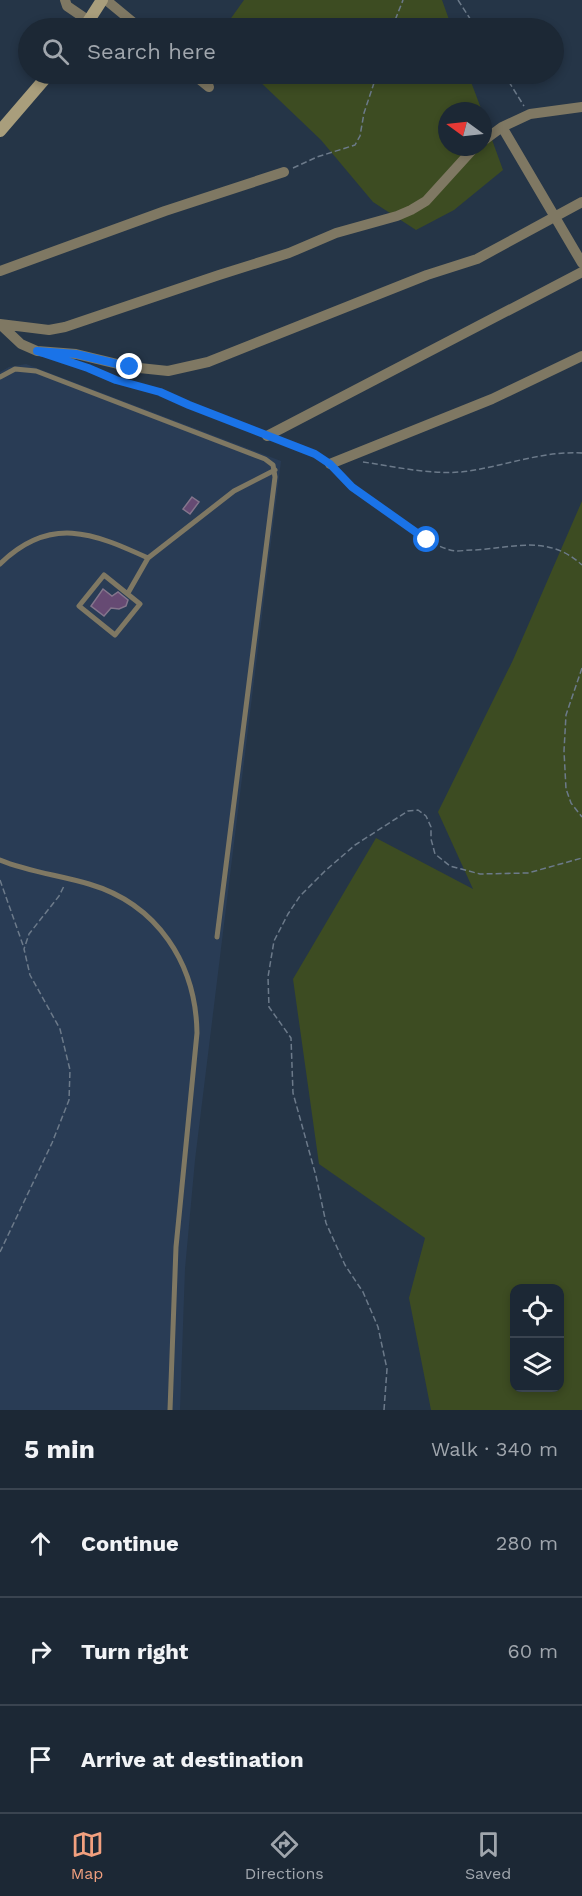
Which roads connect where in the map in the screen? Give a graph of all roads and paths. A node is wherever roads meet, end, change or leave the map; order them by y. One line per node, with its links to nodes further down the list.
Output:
1 (65, 0): 5 (street)
2 (104, 0): 6 (street); 7 (street)
3 (404, 0): 8 (path)
4 (458, 0): 9 (path)
5 (79, 18)
6 (91, 18)
7 (127, 18)
8 (396, 18)
9 (470, 18)
10 (41, 84): 18 (street)
11 (205, 84): 14 (street)
12 (374, 84): 21 (path)
13 (510, 84): 16 (path)
14 (209, 87)
15 (582, 107): 16 (street)
16 (530, 114): 17 (street)
17 (502, 127): 19 (street); 23 (street)
18 (0, 131)
19 (492, 134)
20 (467, 156): 27 (street)
21 (284, 172): 25 (street)
22 (582, 202): 23 (street)
23 (554, 217): 24 (street); 27 (street)
24 (582, 263)
25 (0, 271)
26 (582, 272): 31 (street)
27 (0, 324)
28 (582, 356): 34 (street)
29 (88, 368): 31 (path)
30 (0, 377): 35 (lane)
31 (267, 436): 34 (path)
32 (582, 453): 33 (path)
33 (356, 461)
34 (330, 464): 38 (path)
35 (274, 470): 36 (lane); 46 (lane)
36 (148, 558): 37 (lane); 39 (lane)
37 (0, 564)
38 (582, 565)
39 (128, 593): 39 (lane)
40 (582, 668): 41 (path)
41 (582, 817)
42 (582, 858): 50 (path)
43 (0, 860): 44 (lane)
44 (65, 879): 47 (path); 49 (lane)
45 (0, 880): 47 (path)
46 (216, 937)
47 (24, 949): 48 (path)
48 (0, 1252)
49 (170, 1410)
50 (384, 1410)

